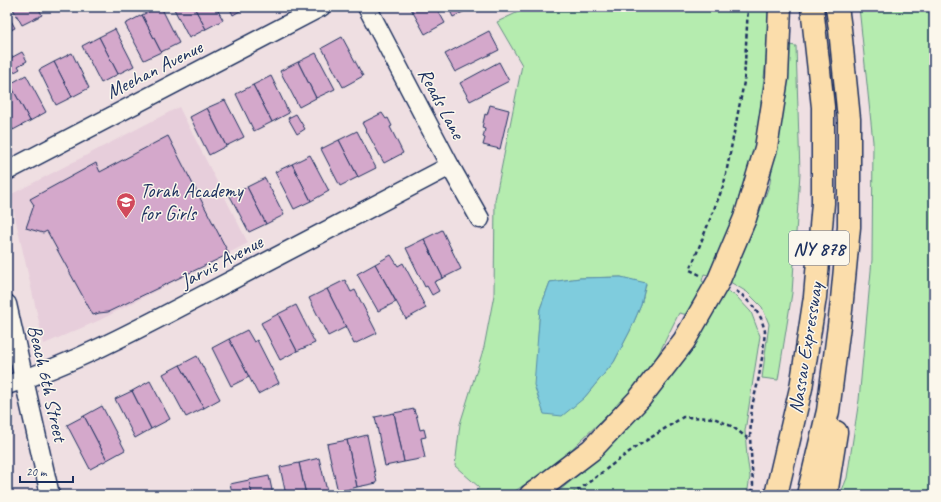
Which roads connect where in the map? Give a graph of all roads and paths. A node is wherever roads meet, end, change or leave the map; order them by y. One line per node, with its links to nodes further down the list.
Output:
1 (321, 7): 8 (street, Meehan Avenue)
2 (367, 7): 7 (street, Reads Lane)
3 (748, 7): 11 (path)
4 (780, 7): 18 (highway)
5 (812, 7): 21 (highway, Nassau Expressway / NY 878)
6 (838, 7): 10 (highway, Nassau Expressway / NY 878)
7 (450, 166): 9 (street, Reads Lane); 14 (street, Jarvis Avenue)
8 (7, 170)
9 (480, 219)
10 (849, 227): 22 (highway, Nassau Expressway / NY 878); 23 (highway)
11 (701, 275)
12 (732, 289): 16 (path)
13 (7, 304): 14 (street, Beach 6th Street)
14 (24, 379): 15 (street, Jarvis Avenue); 17 (street, Beach 6th Street)
15 (7, 385)
16 (750, 440): 19 (path); 20 (path)
17 (50, 495)
18 (531, 495)
19 (573, 495)
20 (752, 495)
21 (776, 495)
22 (808, 495)
23 (826, 495)

